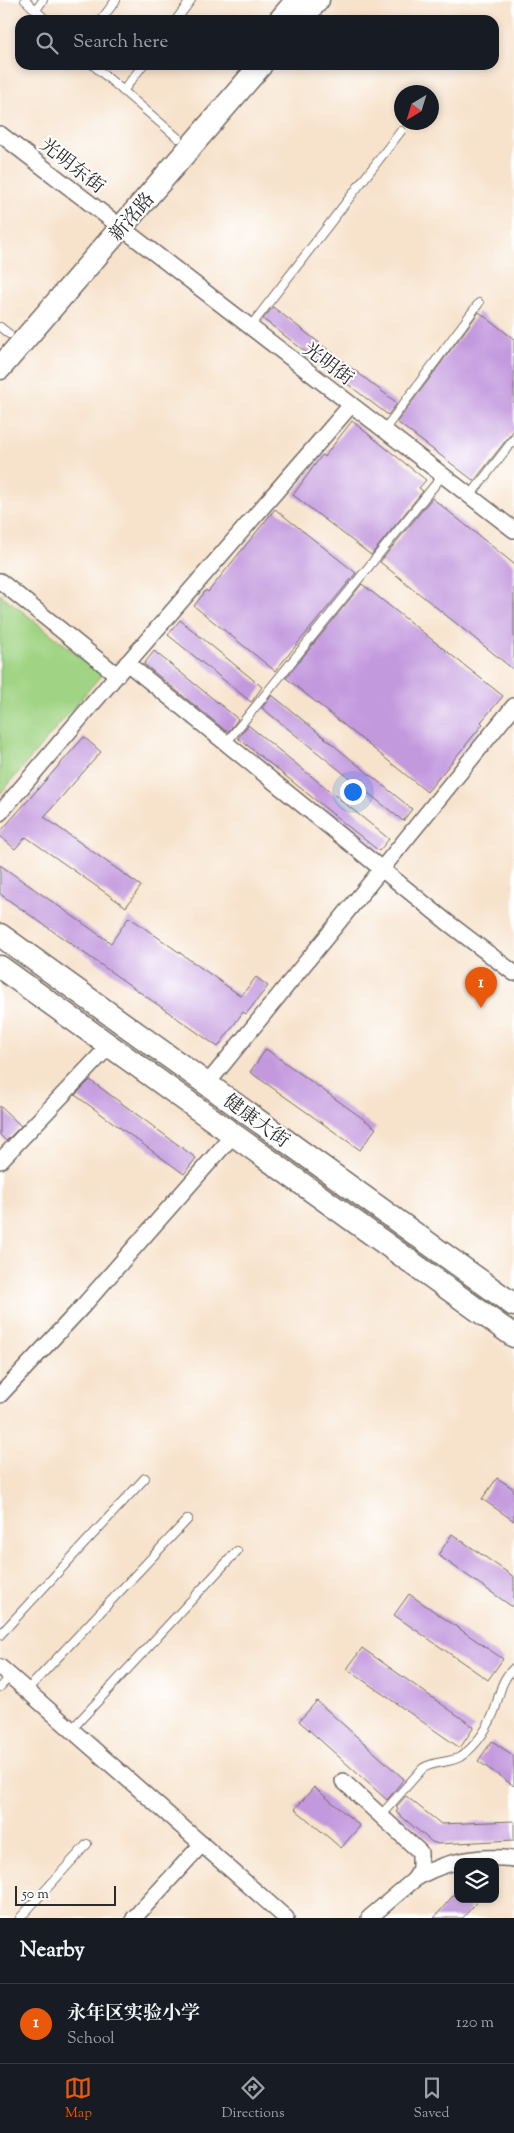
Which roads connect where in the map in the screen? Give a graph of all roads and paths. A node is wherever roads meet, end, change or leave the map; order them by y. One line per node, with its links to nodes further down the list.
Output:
1 (25, 0): 7 (lane)
2 (43, 0): 7 (lane)
3 (116, 0): 9 (lane)
4 (192, 0): 10 (lane)
5 (297, 0): 11 (main road)
6 (318, 0): 12 (main road)
7 (36, 10): 8 (lane)
8 (41, 15)
9 (105, 15)
10 (180, 15)
11 (284, 15)
12 (304, 15)
13 (99, 70): 17 (lane)
14 (139, 70): 17 (lane)
15 (237, 70): 20 (main road, 新洺路)
16 (257, 70): 21 (main road, 新洺路)
17 (123, 91): 20 (lane)
18 (402, 130): 23 (lane)
19 (0, 134): 21 (street, 光明东街)
20 (178, 138): 21 (main road, 新洺路)
21 (114, 223): 23 (street, 光明街); 24 (main road, 新洺路); 25 (main road, 新洺路)
22 (479, 303): 27 (lane)
23 (250, 327): 26 (street, 光明街)
24 (3, 335)
25 (0, 368)
26 (351, 405): 27 (street, 光明街); 33 (street)
27 (384, 430): 29 (street, 光明街)
28 (514, 439): 30 (lane)
29 (443, 475): 30 (street, 光明街); 35 (lane)
30 (470, 496): 31 (street, 光明街)
31 (514, 530)
32 (0, 581): 33 (street)
33 (122, 669): 35 (street); 36 (street)
34 (514, 706): 37 (street)
35 (226, 743): 37 (street)
36 (0, 813)
37 (381, 868): 40 (street); 42 (street)
38 (0, 935): 42 (main road, 健康大街)
39 (0, 967): 41 (main road, 健康大街)
40 (514, 973)
41 (110, 1045): 43 (main road, 健康大街); 44 (street)
42 (207, 1084): 45 (main road, 健康大街)
43 (234, 1134): 46 (main road, 健康大街); 47 (street)
44 (0, 1161)
45 (514, 1305)
46 (514, 1336)
47 (1, 1391)
48 (145, 1478): 51 (lane)
49 (188, 1519): 54 (lane)
50 (237, 1551): 55 (lane)
51 (0, 1635)
52 (514, 1668): 57 (lane)
53 (3, 1676): 54 (street)
54 (26, 1690): 55 (street)
55 (72, 1729): 59 (street)
56 (343, 1781): 57 (street)
57 (381, 1816): 61 (street)
58 (87, 1844): 62 (lane)
59 (202, 1844): 63 (street); 64 (street)
60 (514, 1859): 61 (street)
61 (415, 1879): 65 (street)
62 (20, 1918)
63 (134, 1918)
64 (286, 1918)
65 (369, 1918)

